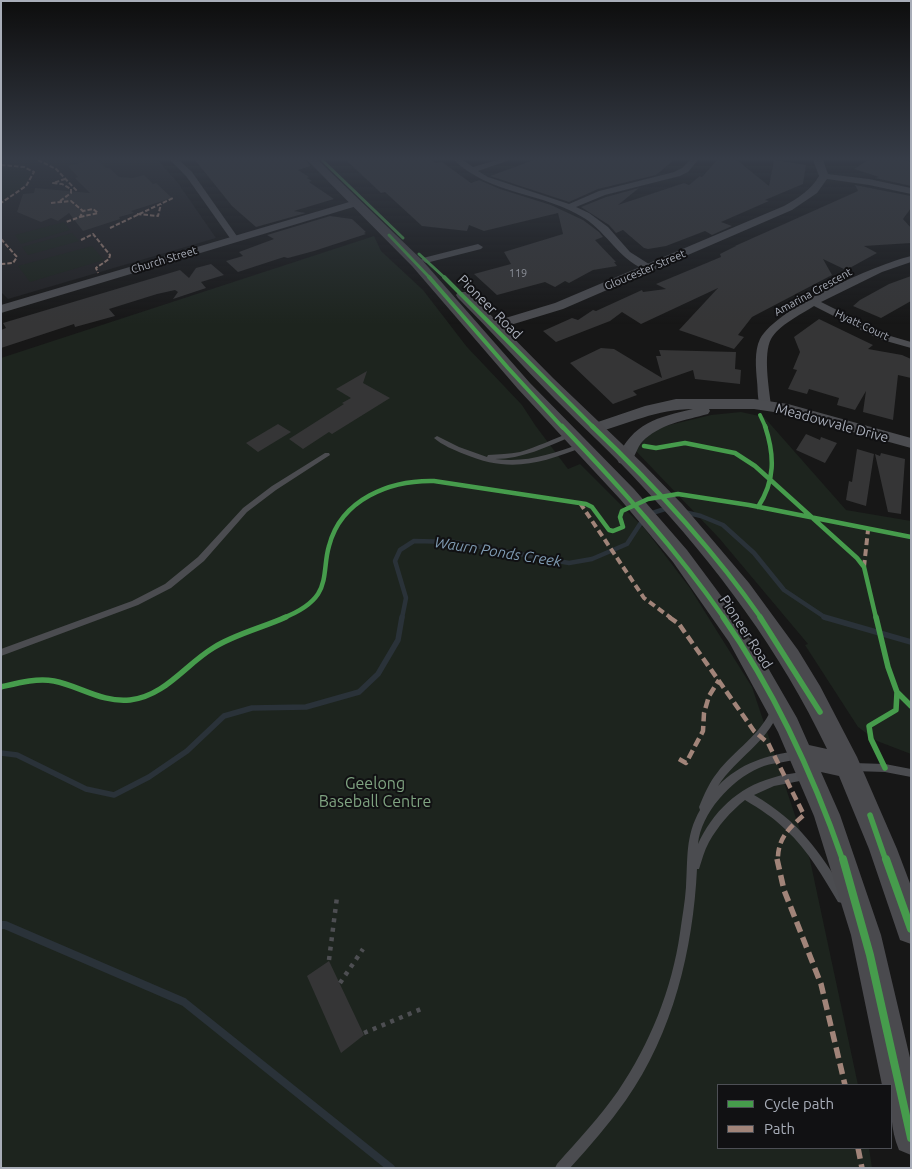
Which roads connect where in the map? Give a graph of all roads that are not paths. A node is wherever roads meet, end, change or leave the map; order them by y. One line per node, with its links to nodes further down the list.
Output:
1 (217, 215): 6 (street)
2 (318, 215): 6 (street, Church Street)
3 (373, 215): 9 (main road, Pioneer Road)
4 (582, 215): 10 (street)
5 (773, 215): 10 (street, Gloucester Street)
6 (235, 239): 12 (street, Church Street)
7 (478, 247): 9 (street)
8 (911, 259): 11 (street, Amarina Crescent)
9 (422, 262): 13 (main road, Pioneer Road); 14 (main road, Pioneer Road)
10 (649, 268): 13 (street, Gloucester Street)
11 (815, 303): 15 (street, Hyatt Court); 17 (street, Amarina Crescent)
12 (1, 309)
13 (494, 326): 14 (main road); 18 (main road, Pioneer Road)
14 (478, 331): 20 (main road, Pioneer Road)
15 (911, 345)
16 (726, 403): 17 (street, Meadowvale Drive); 18 (street, Meadowvale Drive); 24 (street)
17 (765, 405): 21 (street, Meadowvale Drive)
18 (598, 432): 20 (main road); 24 (main road, Pioneer Road)
19 (437, 438): 22 (lane)
20 (576, 440): 22 (lane); 22 (lane); 26 (main road, Pioneer Road)
21 (911, 443)
22 (462, 451)
23 (327, 455): 25 (lane)
24 (625, 459): 28 (main road, Pioneer Road)
25 (1, 653)
26 (775, 699): 27 (main road, Pioneer Road); 31 (lane)
27 (806, 765): 28 (main road); 30 (lane); 31 (lane); 34 (main road, Pioneer Road)
28 (848, 766): 29 (lane); 33 (main road, Pioneer Road)
29 (911, 772)
30 (746, 795): 32 (lane); 34 (lane)
31 (696, 827): 32 (lane)
32 (692, 879): 36 (lane)
33 (911, 929)
34 (866, 935): 35 (main road, Pioneer Road)
35 (911, 1138)
36 (562, 1168)

